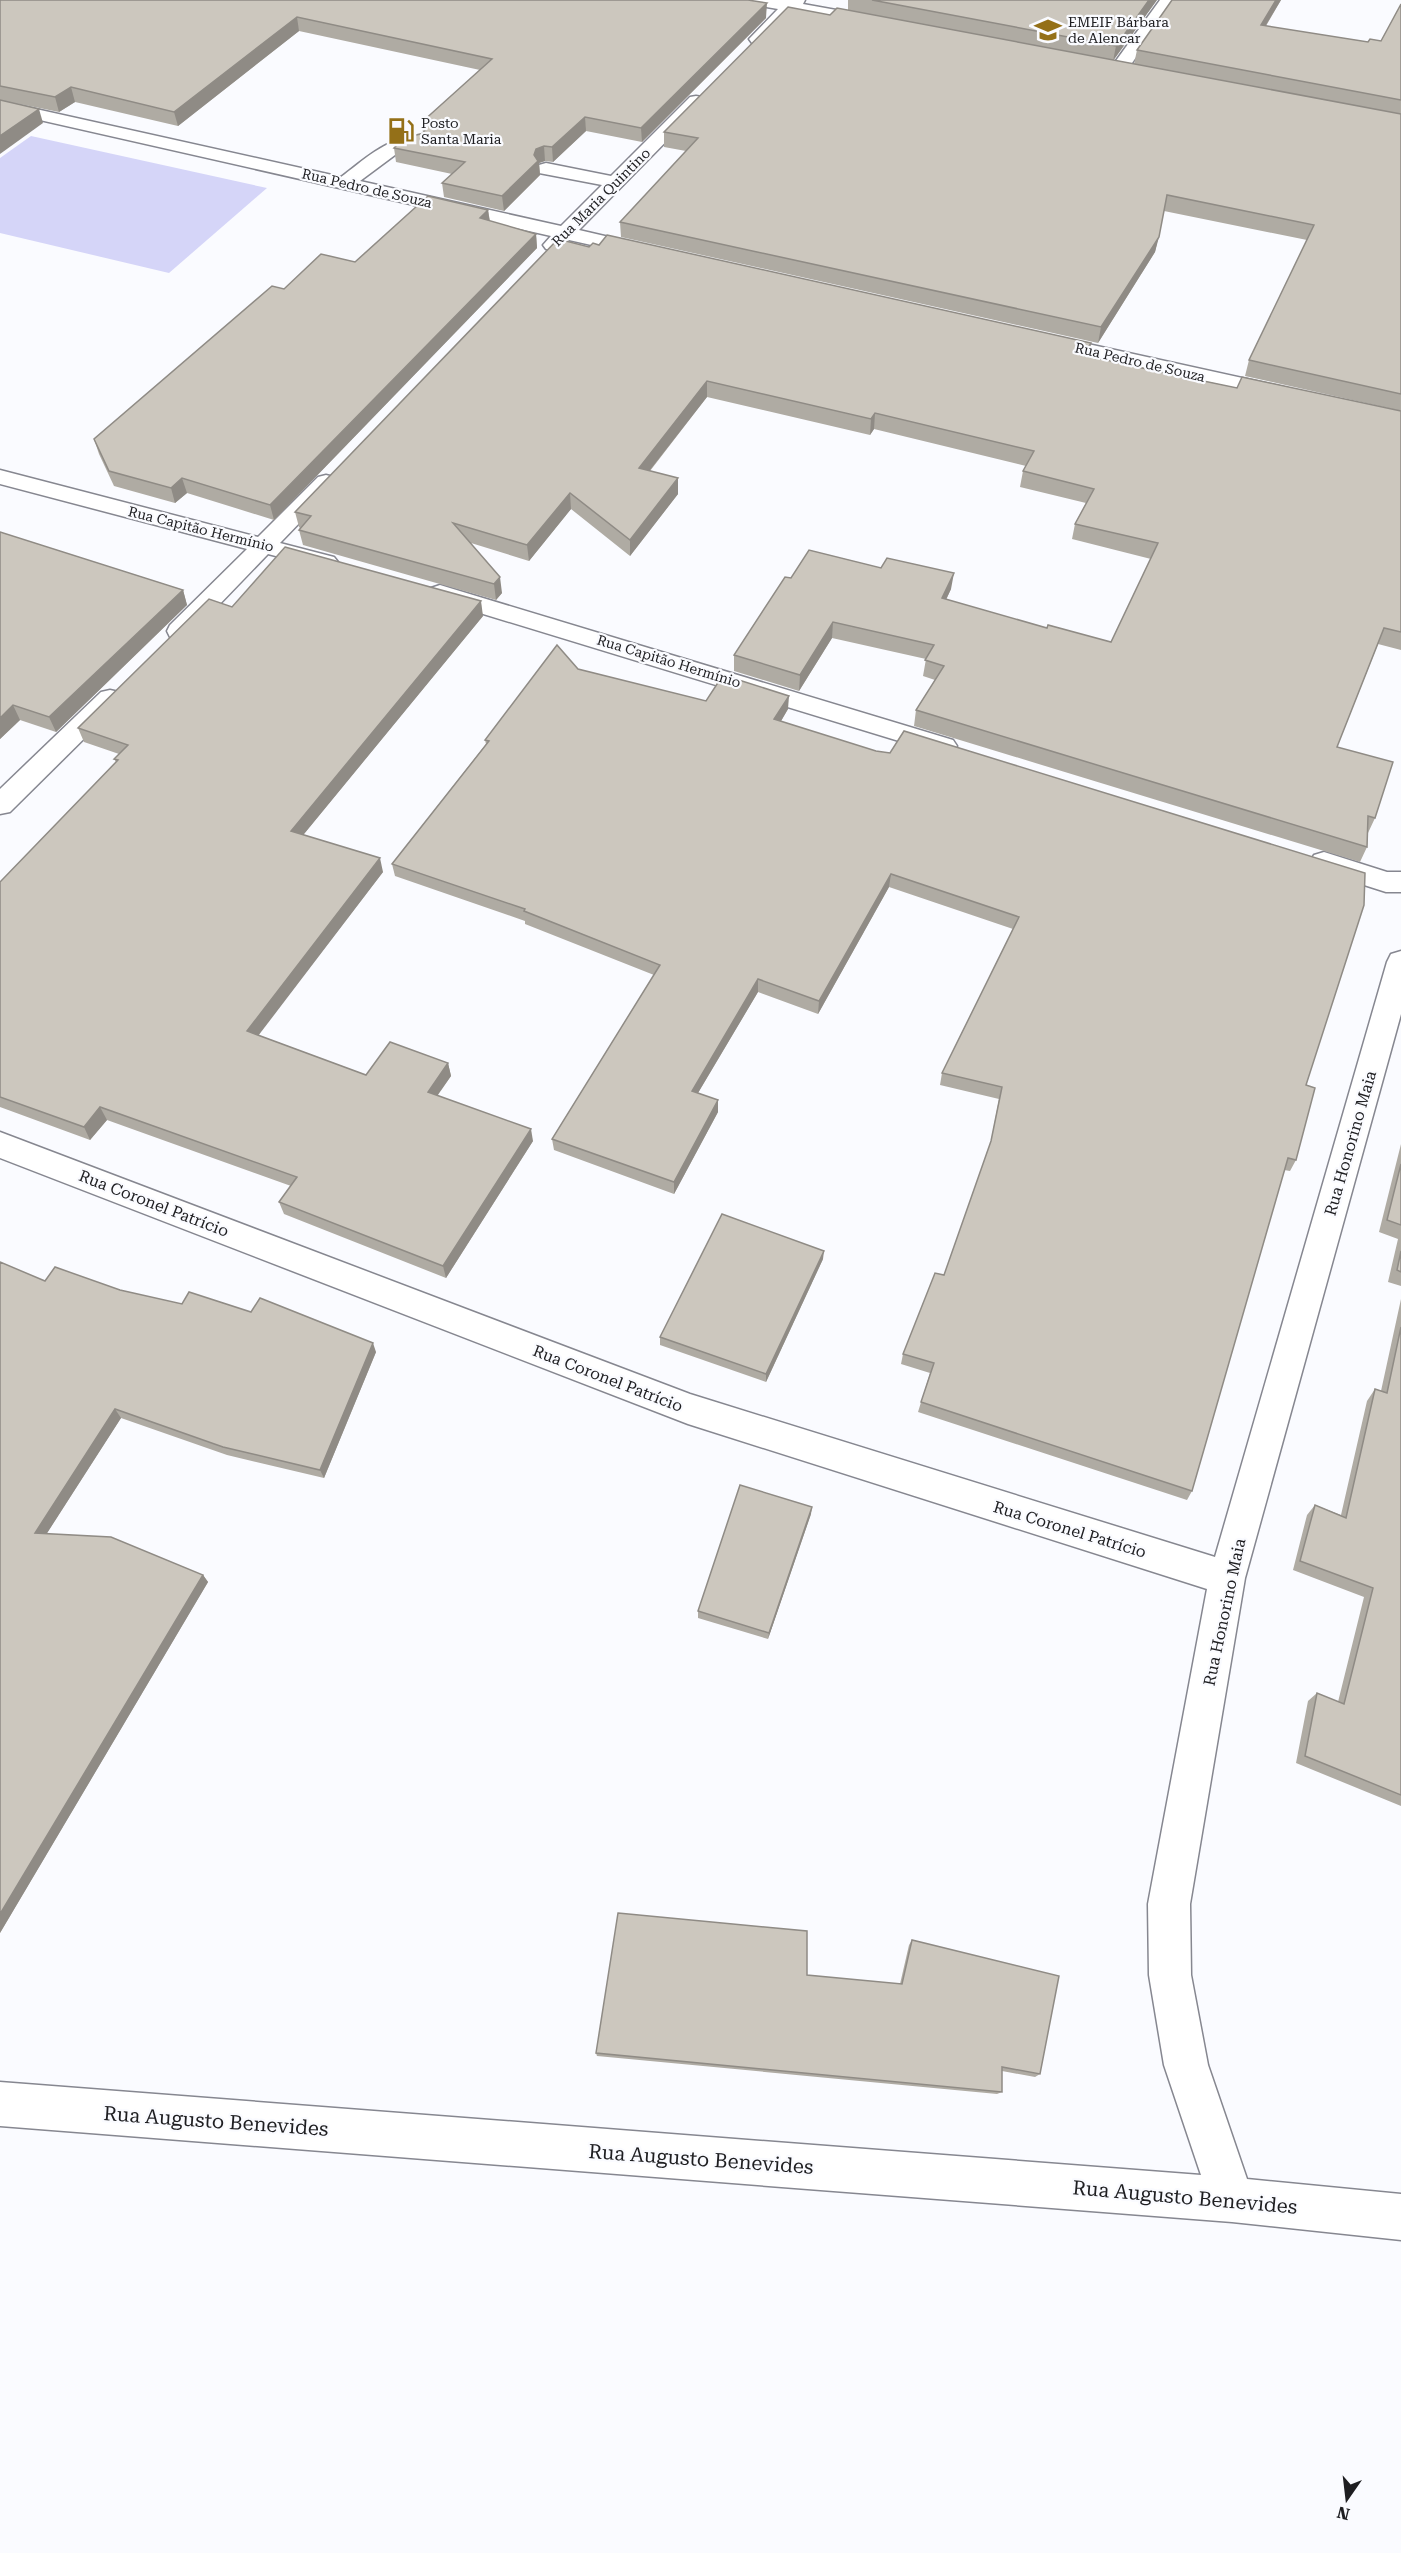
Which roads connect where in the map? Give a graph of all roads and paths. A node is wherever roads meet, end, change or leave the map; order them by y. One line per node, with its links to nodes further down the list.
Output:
1 (756, 0): 3 (street)
2 (1168, 0): 7 (street)
3 (794, 3): 4 (street); 5 (street)
4 (892, 26)
5 (741, 57)
6 (1097, 65): 7 (street)
7 (1119, 69): 8 (street)
8 (1143, 74)
9 (707, 90): 14 (street, Rua Maria Quintino)
10 (0, 106): 13 (street, Rua Pedro de Souza)
11 (417, 143): 13 (street)
12 (546, 169): 14 (street)
13 (345, 183): 15 (street, Rua Pedro de Souza)
14 (615, 183): 15 (street, Rua Maria Quintino)
15 (565, 233): 16 (street, Rua Pedro de Souza); 17 (street, Rua Maria Quintino)
16 (669, 256)
17 (541, 258)
18 (1029, 337): 19 (street, Rua Pedro de Souza)
19 (1296, 397)
20 (339, 469): 22 (street)
21 (0, 477): 22 (street, Rua Capitão Hermínio)
22 (266, 545): 23 (street, Rua Capitão Hermínio); 25 (street)
23 (353, 569)
24 (420, 588): 27 (street, Rua Capitão Hermínio)
25 (166, 643)
26 (125, 684): 28 (street)
27 (964, 752)
28 (0, 805)
29 (1306, 857): 30 (street)
30 (1401, 882)
31 (1401, 962): 33 (street, Rua Honorino Maia)
32 (0, 1145): 33 (street, Rua Coronel Patrício)
33 (1227, 1578): 35 (street, Rua Honorino Maia)
34 (0, 2104): 35 (street, Rua Augusto Benevides)
35 (1232, 2200): 36 (street, Rua Augusto Benevides)
36 (1401, 2217)

